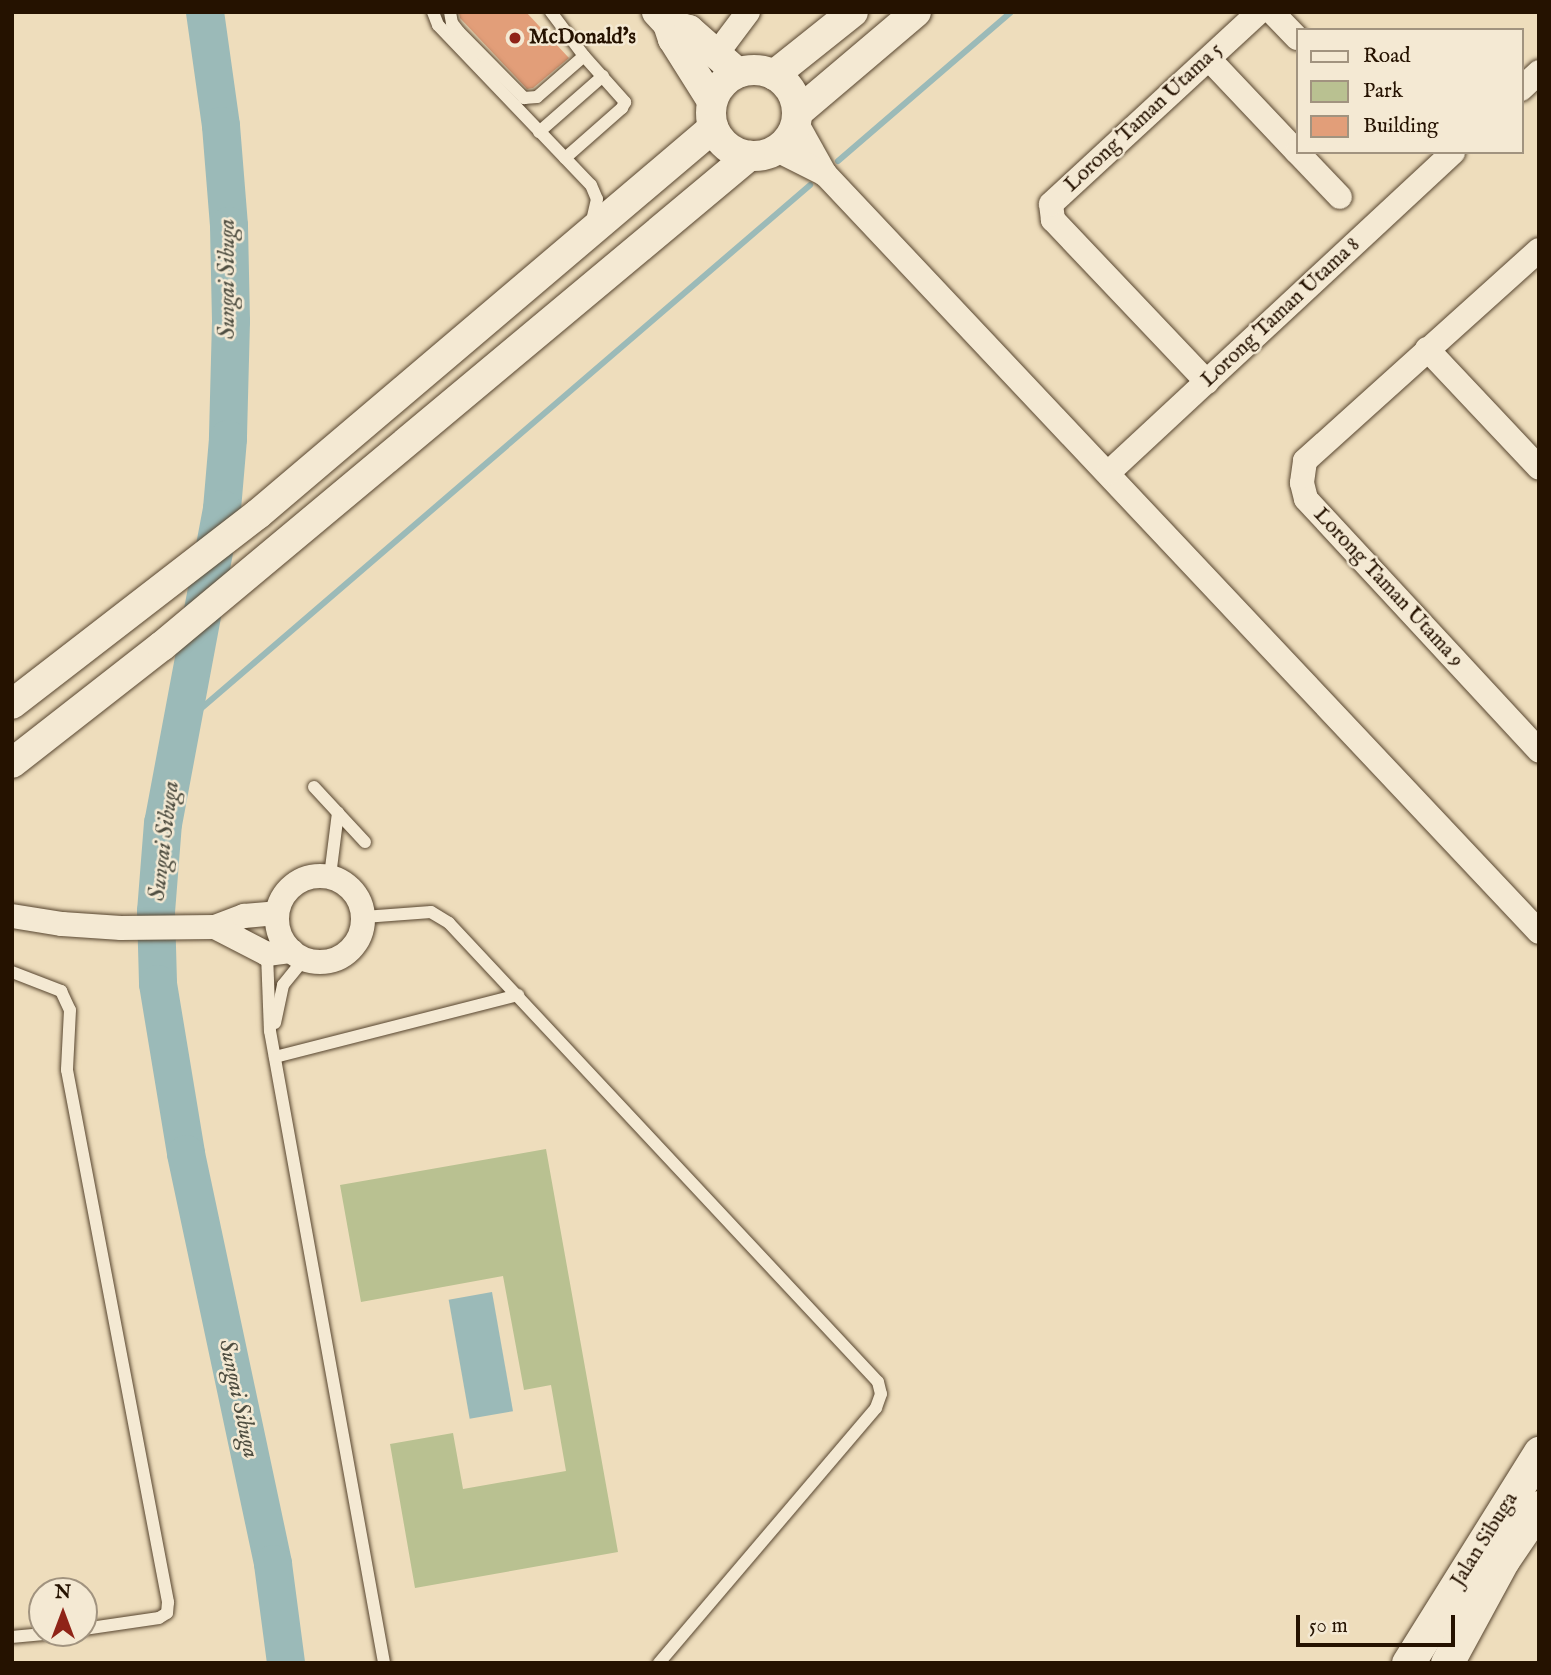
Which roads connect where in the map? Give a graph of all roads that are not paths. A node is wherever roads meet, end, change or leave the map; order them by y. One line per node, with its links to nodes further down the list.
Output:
1 (433, 12): 20 (lane)
2 (450, 12): 11 (lane)
3 (551, 12): 11 (lane)
4 (748, 12): 13 (street)
5 (853, 12): 15 (street)
6 (916, 12): 19 (street)
7 (1259, 12): 12 (street, Lorong Taman Utama 5)
8 (1272, 12): 10 (street)
9 (663, 18): 13 (street); 18 (street)
10 (1296, 37)
11 (584, 56): 16 (lane)
12 (1209, 59): 21 (street); 31 (street, Lorong Taman Utama 5)
13 (728, 62): 15 (street); 18 (street)
14 (1539, 72): 17 (street)
15 (774, 75): 19 (street)
16 (603, 76): 20 (lane); 25 (lane)
17 (1523, 87)
18 (712, 115): 22 (street); 28 (street)
19 (797, 117): 22 (street); 26 (street)
20 (539, 132): 25 (lane)
21 (1296, 151)
22 (763, 153): 26 (street); 36 (street)
23 (1299, 154): 27 (street)
24 (1451, 154): 31 (street, Lorong Taman Utama 8)
25 (565, 158): 28 (lane)
26 (825, 174): 33 (street)
27 (1340, 197)
28 (588, 235): 34 (street)
29 (1539, 250): 30 (street, Lorong Taman Utama 9)
30 (1427, 349): 32 (street); 35 (street, Lorong Taman Utama 9)
31 (1207, 382): 33 (street, Lorong Taman Utama 8)
32 (1539, 468)
33 (1108, 474): 47 (street)
34 (12, 704)
35 (1539, 751)
36 (12, 762)
37 (314, 787): 38 (lane)
38 (338, 813): 39 (lane); 40 (lane)
39 (365, 842)
40 (330, 876): 42 (street); 44 (street)
41 (12, 904): 45 (street)
42 (277, 913): 46 (street); 48 (street)
43 (12, 916): 45 (street)
44 (364, 918): 48 (street); 50 (lane)
45 (43, 920): 46 (street)
46 (207, 926): 48 (street)
47 (1539, 932)
48 (288, 955): 51 (lane); 51 (lane)
49 (12, 972): 54 (lane)
50 (517, 995): 51 (lane); 56 (lane)
51 (274, 1051): 55 (lane)
52 (1539, 1454): 57 (main road, Jalan Sibuga)
53 (1539, 1507): 58 (main road, Jalan Sibuga)
54 (98, 1627)
55 (384, 1663)
56 (659, 1663)
57 (1408, 1663)
58 (1447, 1663)

